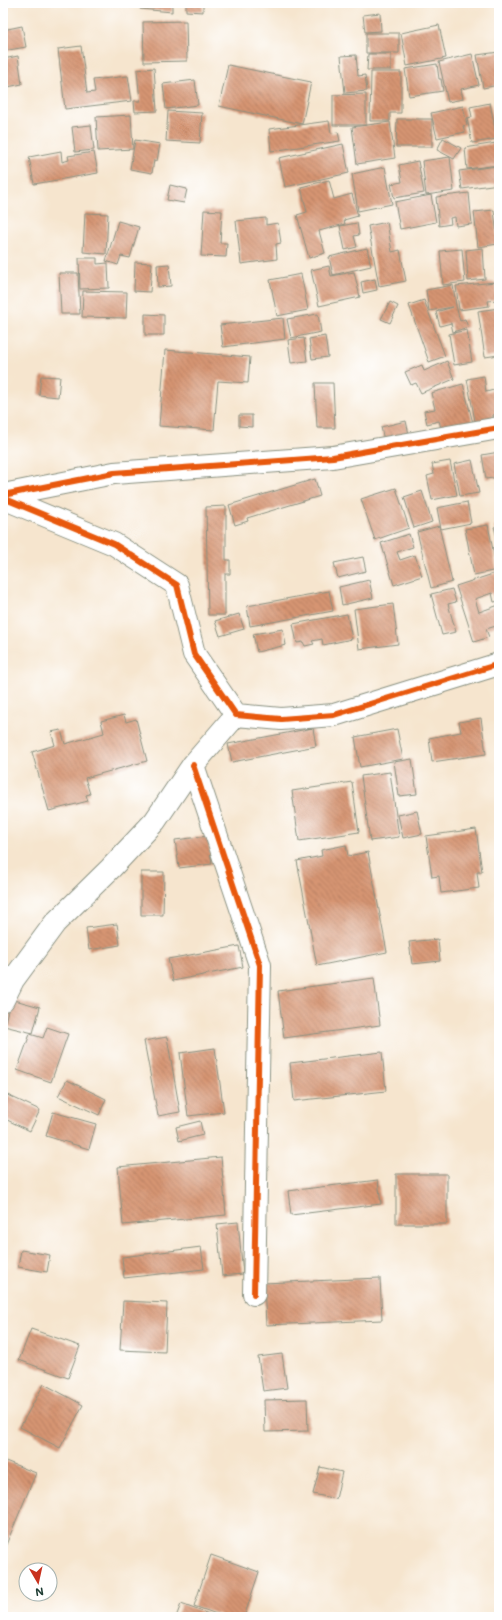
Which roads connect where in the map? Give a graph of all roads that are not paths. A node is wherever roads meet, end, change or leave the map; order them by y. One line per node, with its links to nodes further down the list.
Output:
1 (499, 428): 2 (street)
2 (3, 495)
3 (3, 498): 5 (street)
4 (499, 664): 5 (street)
5 (236, 715): 6 (street)
6 (193, 765): 7 (street); 8 (street)
7 (3, 1000)
8 (254, 1294)

